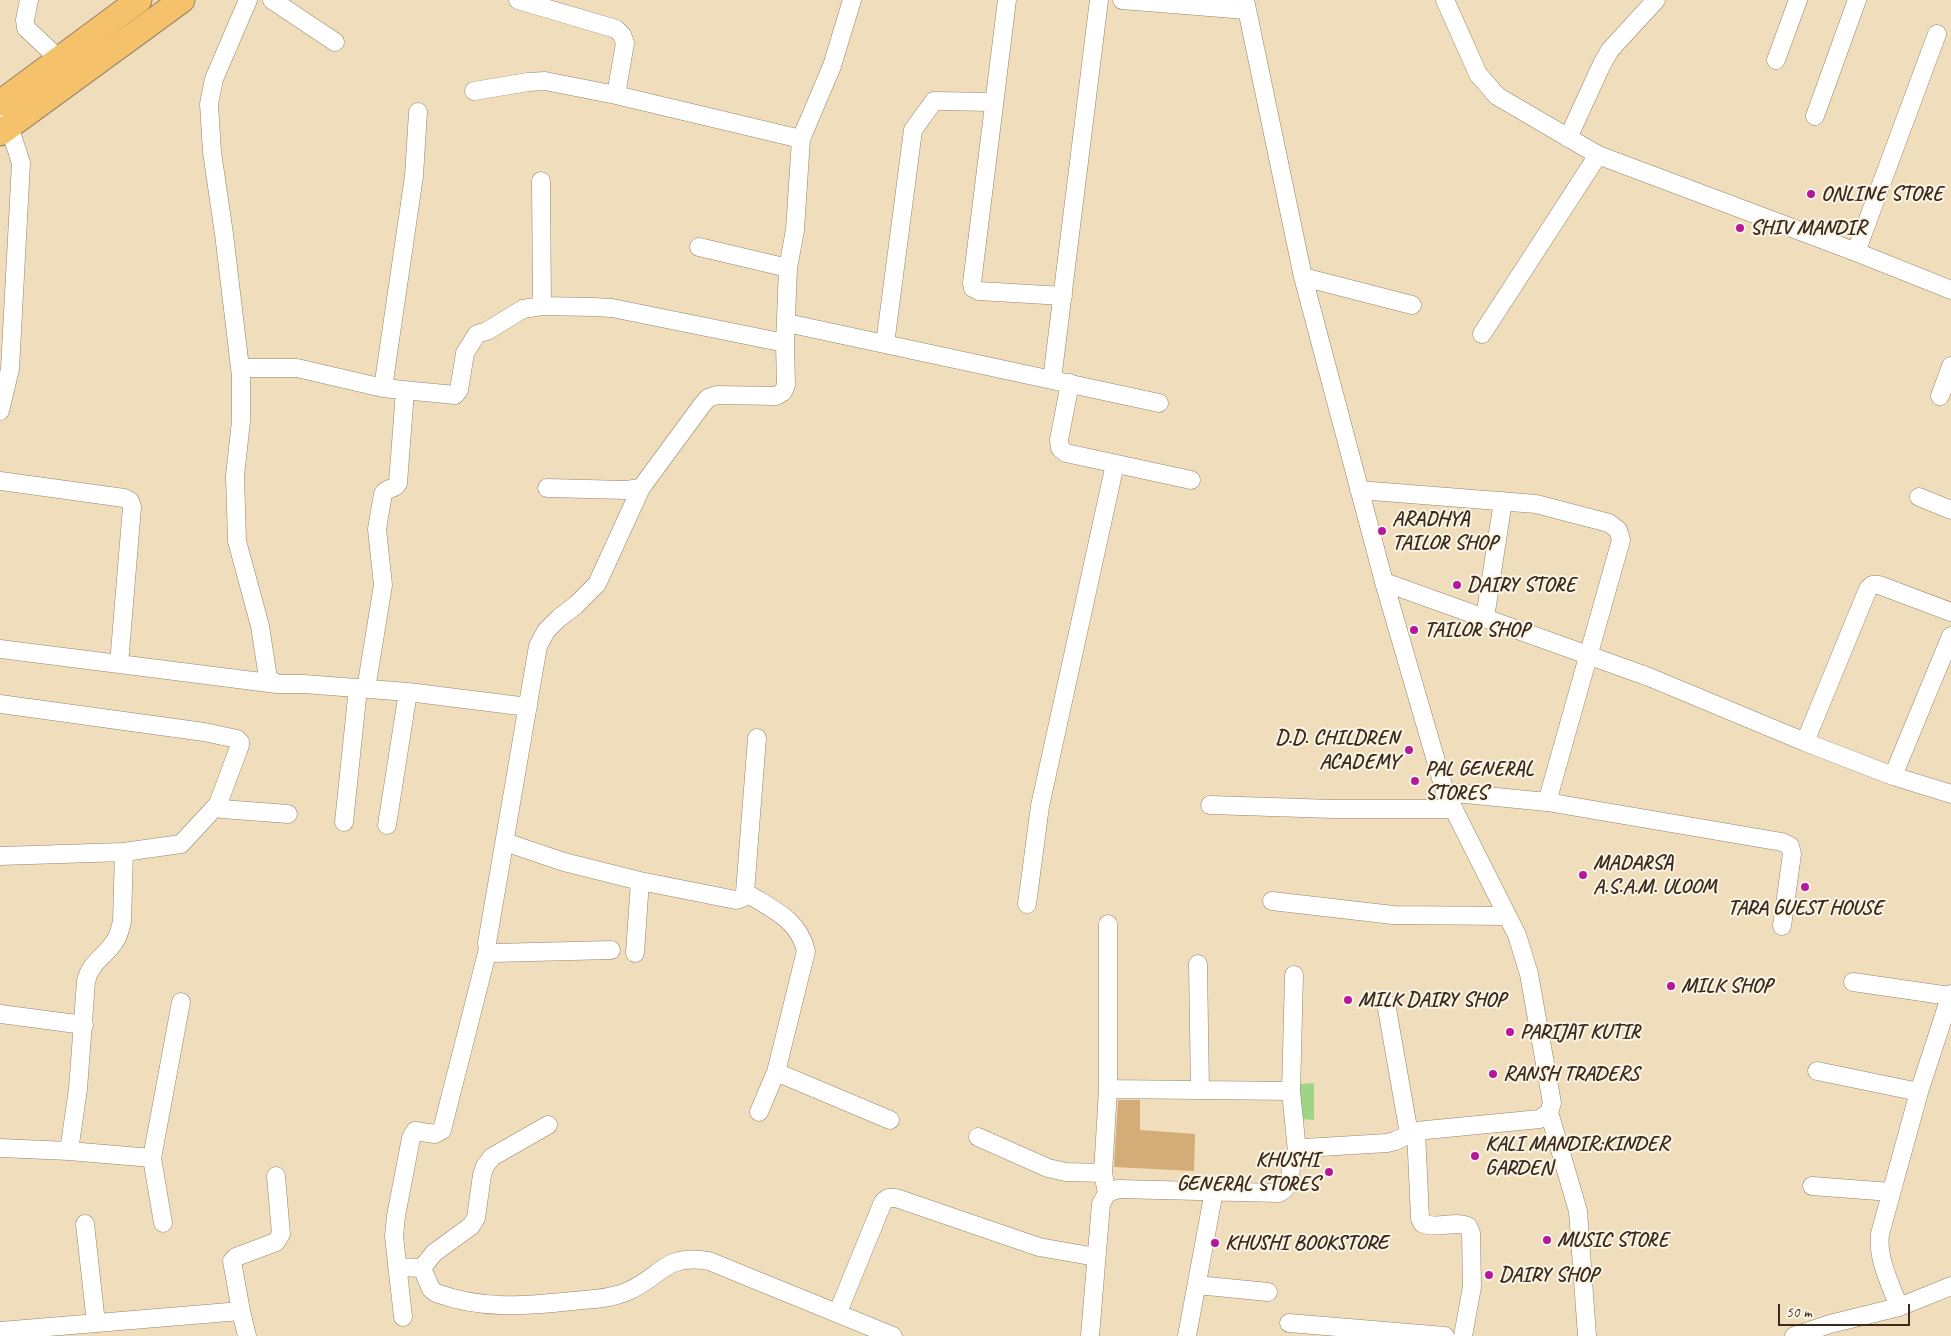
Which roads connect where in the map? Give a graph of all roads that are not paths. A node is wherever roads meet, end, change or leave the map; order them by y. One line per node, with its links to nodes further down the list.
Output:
1 (29, 0): 18 (street)
2 (138, 0): 18 (highway)
3 (182, 0): 26 (highway)
4 (248, 0): 44 (street)
5 (272, 0): 17 (street)
6 (518, 0): 21 (street)
7 (852, 0): 28 (street)
8 (1007, 0): 22 (street)
9 (1099, 0): 36 (street)
10 (1122, 0): 15 (street)
11 (1445, 0): 27 (street)
12 (1656, 0): 27 (street)
13 (1798, 0): 19 (street)
14 (1857, 0): 25 (street)
15 (1246, 5): 34 (street)
16 (1937, 34): 32 (street)
17 (335, 42)
18 (59, 58): 23 (highway)
19 (1776, 60)
20 (474, 91): 21 (street)
21 (616, 95): 28 (street)
22 (994, 102): 36 (street); 42 (street)
23 (0, 103)
24 (418, 112): 46 (street)
25 (1815, 116)
26 (3, 124): 50 (street)
27 (1568, 138): 29 (street)
28 (801, 139): 33 (street)
29 (1598, 156): 32 (street); 40 (street)
30 (541, 181): 38 (street)
31 (699, 247): 33 (street)
32 (1856, 252): 35 (street)
33 (788, 268): 39 (street)
34 (1303, 277): 37 (street); 56 (street)
35 (1951, 290)
36 (1063, 296): 45 (street)
37 (1412, 305)
38 (542, 306): 41 (street); 47 (street)
39 (787, 323): 41 (street); 42 (street)
40 (1482, 334)
41 (785, 343): 55 (street)
42 (885, 344): 45 (street)
43 (1951, 366): 48 (street)
44 (240, 368): 46 (street); 67 (street)
45 (1061, 382): 49 (street); 51 (street)
46 (383, 388): 47 (street)
47 (405, 390): 68 (street)
48 (1940, 396)
49 (1159, 404)
50 (0, 411)
51 (1115, 464): 52 (street); 90 (street)
52 (1191, 480)
53 (0, 481): 66 (street)
54 (547, 488): 55 (street)
55 (641, 488): 71 (street)
56 (1359, 490): 58 (street); 60 (street)
57 (1919, 497): 59 (street)
58 (1503, 501): 62 (street); 65 (street)
59 (1951, 510)
60 (1384, 582): 62 (street); 75 (street)
61 (1951, 612): 73 (street)
62 (1485, 618): 65 (street)
63 (1951, 636): 74 (street)
64 (0, 649): 66 (street)
65 (1588, 655): 73 (street); 77 (street)
66 (119, 664): 67 (street)
67 (278, 684): 68 (street)
68 (362, 688): 69 (street); 82 (street)
69 (408, 692): 71 (street); 83 (street)
70 (0, 704): 78 (street)
71 (528, 707): 84 (street)
72 (757, 738): 88 (street)
73 (1805, 742): 74 (street)
74 (1893, 776): 76 (street)
75 (1445, 792): 77 (street); 80 (street)
76 (1951, 794)
77 (1547, 802): 93 (street)
78 (218, 804): 81 (street); 85 (street)
79 (1210, 805): 80 (street)
80 (1454, 809): 91 (street)
81 (288, 814)
82 (344, 822)
83 (387, 825)
84 (504, 842): 87 (street); 94 (street)
85 (124, 852): 86 (street); 104 (street)
86 (0, 856)
87 (640, 882): 88 (street); 96 (street)
88 (745, 892): 106 (street)
89 (1272, 901): 91 (street)
90 (1028, 904)
91 (1507, 916): 112 (street)
92 (1108, 924): 107 (street)
93 (1782, 926)
94 (488, 949): 95 (street); 130 (street)
95 (611, 950)
96 (635, 953)
97 (1198, 964): 108 (street)
98 (1294, 975): 109 (street)
99 (1853, 982): 100 (street)
100 (1951, 995): 110 (street)
101 (181, 1002): 120 (street)
102 (1386, 1003): 115 (street)
103 (0, 1014): 104 (street)
104 (84, 1025): 118 (street)
105 (1817, 1071): 110 (street)
106 (776, 1072): 111 (street); 113 (street)
107 (1108, 1090): 108 (street); 121 (street)
108 (1200, 1090): 109 (street)
109 (1291, 1091): 119 (street)
110 (1918, 1092): 125 (street)
111 (759, 1112)
112 (1549, 1112): 115 (street); 148 (street)
113 (890, 1120)
114 (548, 1125): 131 (street)
115 (1412, 1132): 119 (street); 147 (street)
116 (978, 1137): 121 (street)
117 (0, 1148): 118 (street)
118 (69, 1151): 120 (street)
119 (1298, 1151): 124 (street)
120 (152, 1158): 127 (street)
121 (1103, 1173): 126 (street)
122 (276, 1176): 136 (street)
123 (1812, 1186): 125 (street)
124 (1214, 1191): 126 (street); 132 (street)
125 (1891, 1192): 135 (street)
126 (1107, 1193): 129 (street)
127 (163, 1223)
128 (85, 1224): 139 (street)
129 (1096, 1257): 137 (street); 144 (street)
130 (397, 1267): 131 (street); 138 (street)
131 (422, 1268): 137 (street)
132 (1197, 1285): 134 (street); 145 (street)
133 (1951, 1286): 135 (street)
134 (1268, 1292)
135 (1899, 1307): 149 (street)
136 (241, 1311): 139 (street); 142 (street)
137 (838, 1312): 143 (street)
138 (403, 1317)
139 (96, 1323): 141 (street)
140 (1289, 1323): 146 (street)
141 (0, 1331)
142 (247, 1336)
143 (893, 1336)
144 (1090, 1336)
145 (1187, 1336)
146 (1445, 1336)
147 (1463, 1336)
148 (1587, 1336)
149 (1797, 1336)

